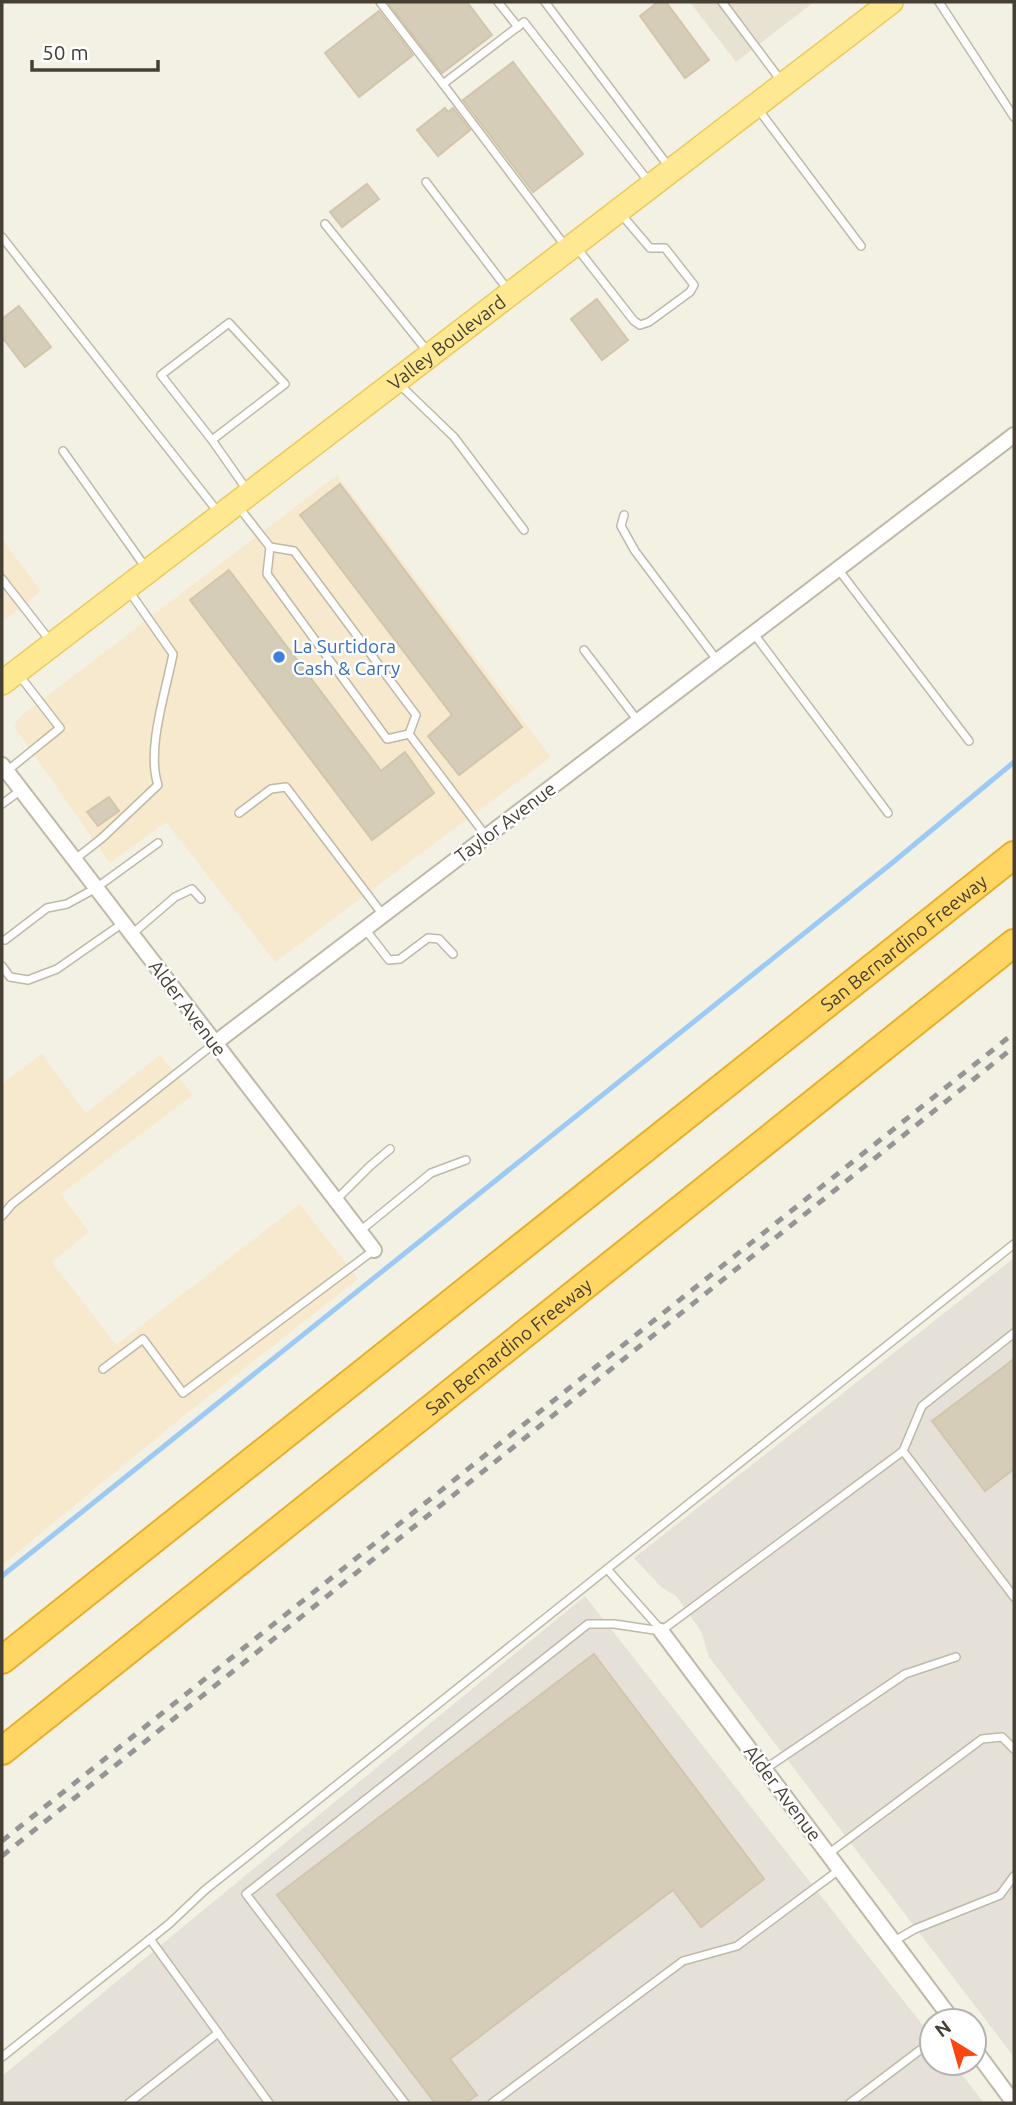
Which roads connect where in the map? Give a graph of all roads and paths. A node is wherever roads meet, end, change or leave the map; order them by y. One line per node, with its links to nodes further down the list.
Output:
1 (380, 2): 8 (lane)
2 (498, 2): 7 (lane)
3 (545, 2): 12 (lane)
4 (722, 2): 9 (lane)
5 (891, 2): 9 (main road, Valley Boulevard)
6 (939, 2): 11 (lane)
7 (518, 27): 8 (lane); 14 (lane)
8 (443, 84): 19 (lane)
9 (783, 85): 10 (main road, Valley Boulevard)
10 (755, 106): 12 (main road, Valley Boulevard); 18 (lane)
11 (1014, 117)
12 (671, 170): 14 (main road, Valley Boulevard)
13 (426, 182): 20 (lane)
14 (651, 186): 15 (main road, Valley Boulevard)
15 (619, 211): 19 (main road, Valley Boulevard); 19 (lane)
16 (325, 224): 21 (lane)
17 (3, 241): 26 (lane)
18 (861, 246)
19 (571, 247): 20 (main road, Valley Boulevard)
20 (510, 293): 21 (main road, Valley Boulevard)
21 (430, 355): 22 (main road, Valley Boulevard)
22 (396, 382): 26 (main road, Valley Boulevard); 28 (lane)
23 (1014, 436): 30 (street, Taylor Avenue)
24 (212, 440): 24 (lane); 26 (lane)
25 (63, 451): 31 (lane)
26 (235, 504): 29 (lane); 31 (main road, Valley Boulevard)
27 (624, 515): 37 (lane)
28 (524, 530)
29 (270, 547): 40 (lane); 40 (lane)
30 (838, 569): 34 (street, Taylor Avenue); 41 (lane)
31 (148, 571): 33 (main road, Valley Boulevard)
32 (2, 579): 35 (lane)
33 (127, 588): 35 (main road, Valley Boulevard); 50 (lane)
34 (754, 634): 37 (street, Taylor Avenue); 46 (lane)
35 (53, 645): 38 (main road, Valley Boulevard)
36 (584, 650): 39 (lane)
37 (718, 661): 39 (street, Taylor Avenue)
38 (9, 678): 42 (lane)
39 (638, 722): 47 (street, Taylor Avenue)
40 (409, 734): 47 (lane)
41 (969, 741)
42 (4, 768): 43 (street, Alder Avenue)
43 (21, 790): 44 (lane); 50 (street, Alder Avenue)
44 (2, 804)
45 (239, 813): 53 (lane)
46 (888, 813)
47 (486, 837): 53 (street, Taylor Avenue)
48 (158, 843): 51 (lane)
49 (1014, 855): 75 (highway, San Bernardino Freeway)
50 (74, 860): 51 (street, Alder Avenue)
51 (96, 888): 54 (street, Alder Avenue); 56 (lane)
52 (201, 899): 54 (lane)
53 (383, 915): 55 (street, Taylor Avenue)
54 (127, 929): 59 (lane); 60 (street, Alder Avenue)
55 (365, 929): 58 (lane); 60 (street, Taylor Avenue)
56 (5, 940)
57 (1014, 943): 77 (highway, San Bernardino Freeway)
58 (453, 954)
59 (2, 966)
60 (215, 1043): 63 (street, Alder Avenue); 64 (lane, Taylor Avenue)
61 (390, 1149): 63 (lane)
62 (466, 1160): 65 (lane)
63 (335, 1200): 65 (street, Alder Avenue)
64 (2, 1216)
65 (359, 1231): 67 (street, Alder Avenue)
66 (1014, 1244): 71 (lane)
67 (374, 1250): 69 (lane)
68 (1014, 1334): 70 (lane)
69 (103, 1369)
70 (903, 1451): 72 (lane); 73 (lane)
71 (607, 1569): 73 (lane, Alder Avenue); 82 (lane)
72 (1014, 1597)
73 (661, 1631): 78 (street, Alder Avenue); 91 (lane)
74 (956, 1657): 78 (lane)
75 (2, 1660)
76 (1014, 1749): 79 (lane)
77 (2, 1751)
78 (765, 1769): 79 (street, Alder Avenue)
79 (828, 1854): 80 (street, Alder Avenue)
80 (840, 1870): 83 (street, Alder Avenue); 92 (lane)
81 (1014, 1876): 83 (lane)
82 (150, 1939): 85 (lane); 87 (lane)
83 (894, 1941): 84 (street, Alder Avenue)
84 (943, 2007)
85 (218, 2033): 89 (lane); 90 (lane)
86 (918, 2052): 93 (lane)
87 (2, 2057)
88 (988, 2068): 94 (street)
89 (129, 2103)
90 (268, 2103)
91 (405, 2103)
92 (492, 2103)
93 (850, 2103)
94 (1014, 2103)

